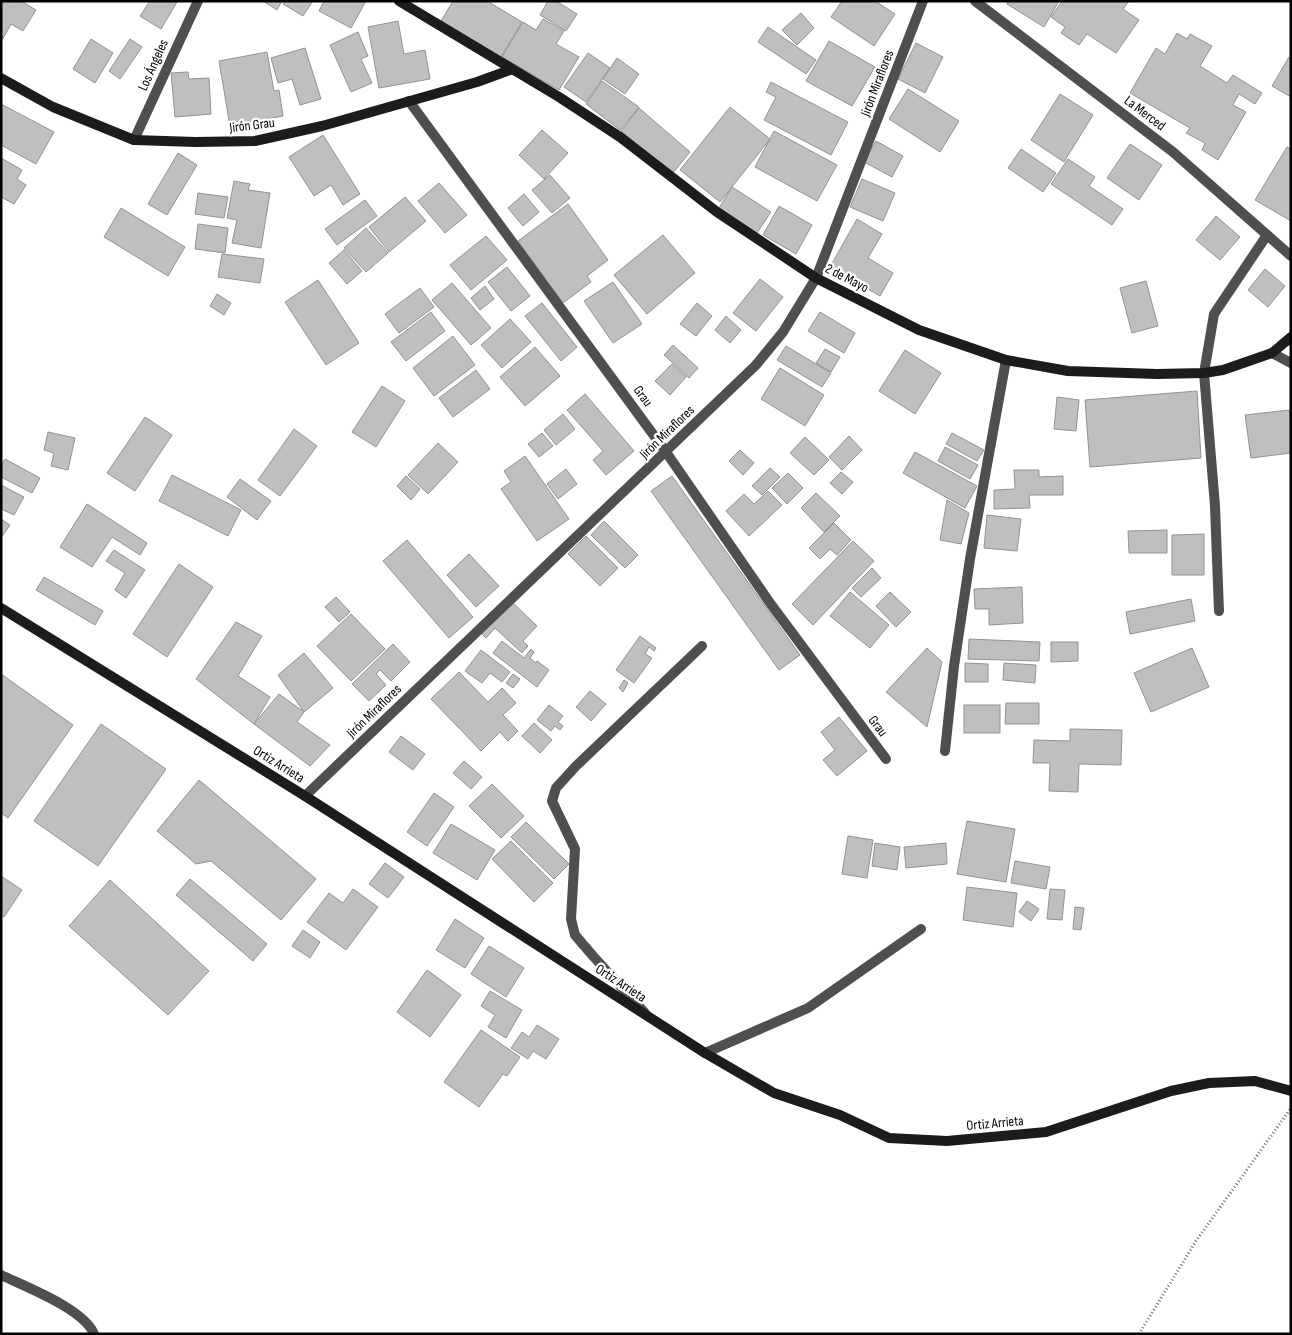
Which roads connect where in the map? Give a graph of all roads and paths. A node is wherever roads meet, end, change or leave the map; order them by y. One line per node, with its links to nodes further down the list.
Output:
1 (198, 1): 8 (street, Los Ángeles)
2 (399, 1): 5 (main road, 2 de Mayo)
3 (924, 1): 11 (street, Jirón Miraflores)
4 (975, 1): 9 (street, La Merced)
5 (510, 70): 7 (main road, Jirón Grau); 11 (main road, 2 de Mayo)
6 (1, 78): 8 (main road, Jirón Grau)
7 (409, 101): 8 (main road, Jirón Grau); 17 (street, Grau)
8 (134, 140)
9 (1267, 235): 10 (street, La Merced); 16 (street)
10 (1291, 256)
11 (816, 278): 14 (main road, 2 de Mayo); 17 (street, Jirón Miraflores)
12 (1291, 336): 13 (main road)
13 (1272, 353): 15 (street); 16 (main road, 2 de Mayo)
14 (1006, 360): 16 (main road, 2 de Mayo); 21 (street)
15 (1291, 363)
16 (1204, 373): 19 (street)
17 (666, 452): 22 (street, Grau); 23 (street, Jirón Miraflores)
18 (1, 608): 23 (main road, Ortiz Arrieta)
19 (1219, 611)
20 (702, 646): 25 (street)
21 (945, 751)
22 (886, 759)
23 (305, 796): 25 (main road, Ortiz Arrieta)
24 (921, 929): 26 (street)
25 (649, 1017): 26 (main road, Ortiz Arrieta)
26 (705, 1053): 27 (main road, Ortiz Arrieta)
27 (1291, 1091)
28 (1291, 1108): 31 (path)
29 (1, 1275): 30 (street)
30 (94, 1334)
31 (1139, 1334)

